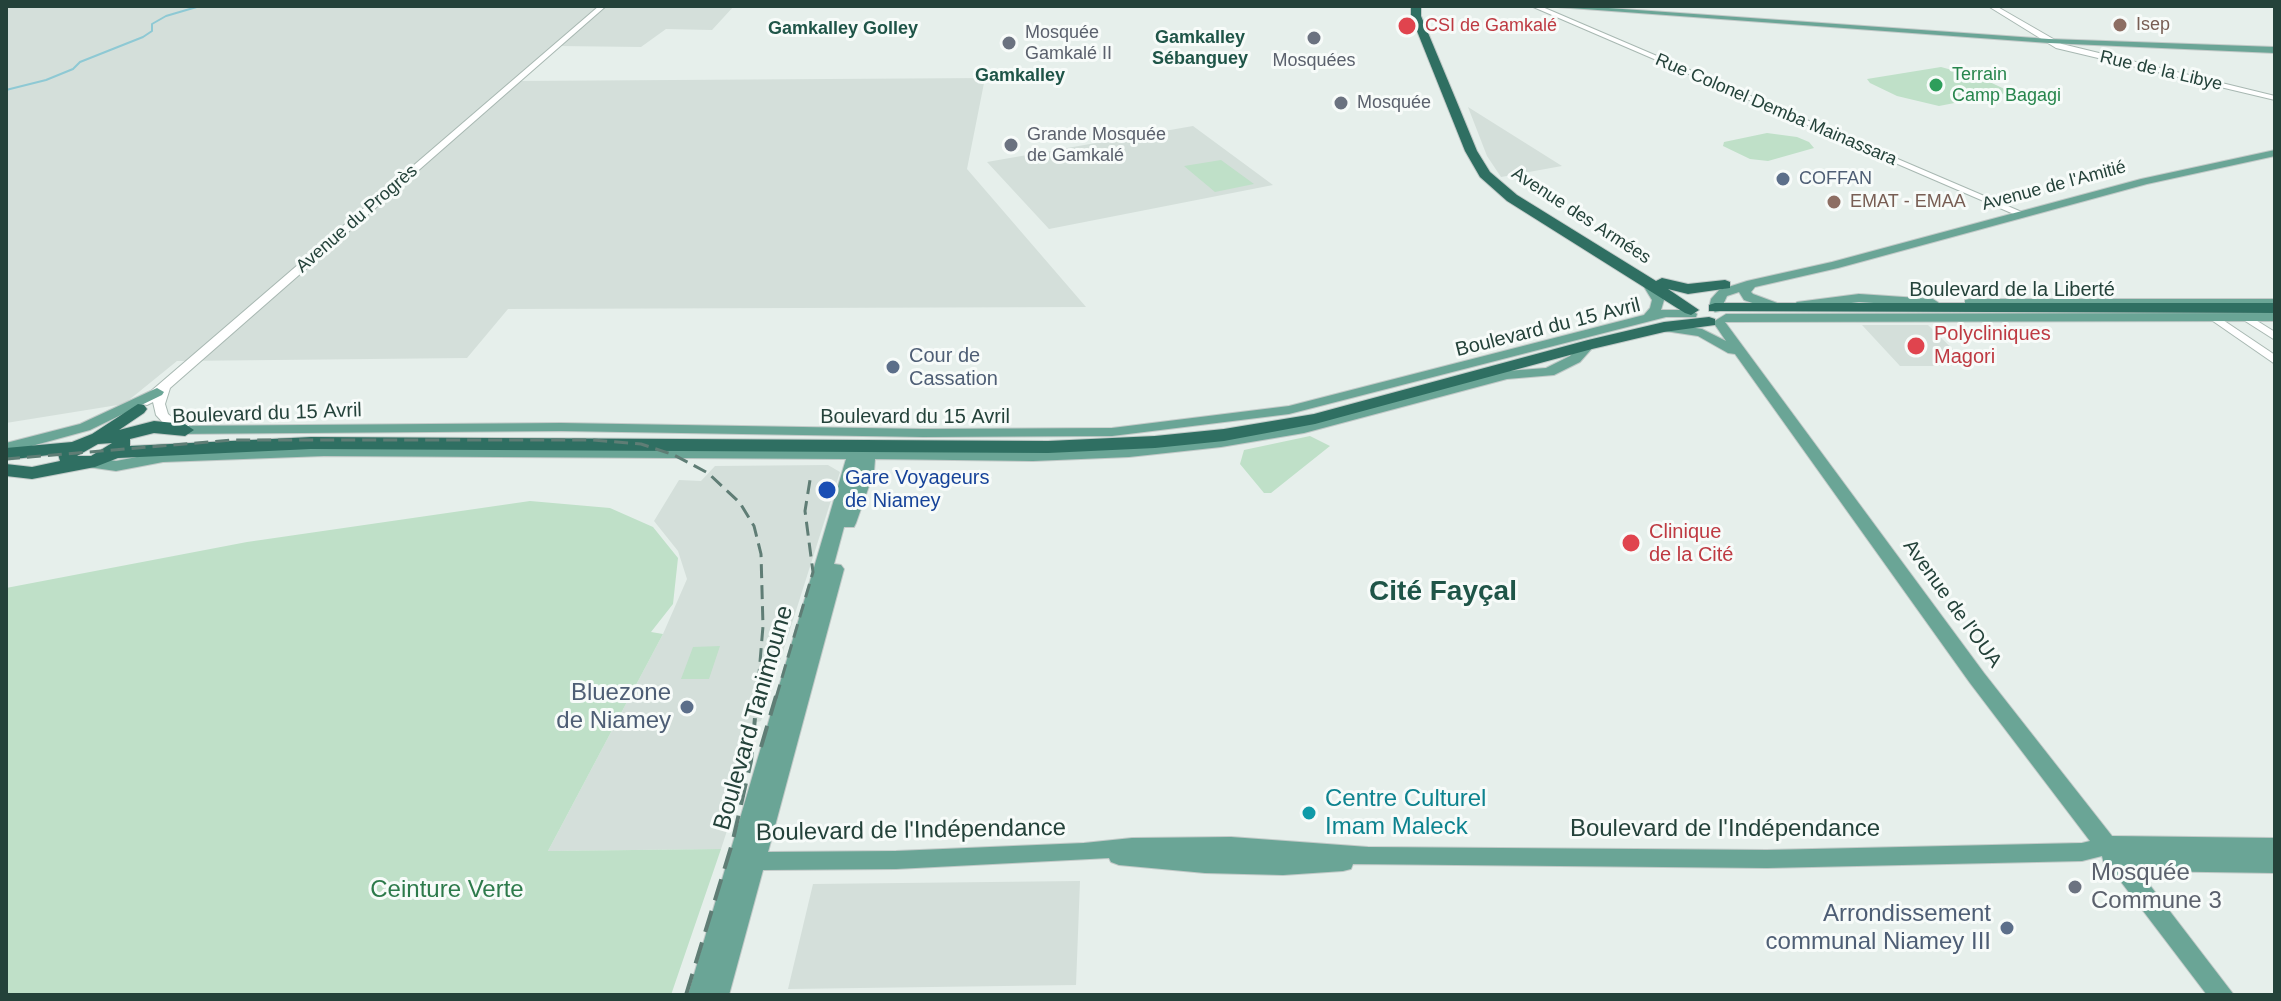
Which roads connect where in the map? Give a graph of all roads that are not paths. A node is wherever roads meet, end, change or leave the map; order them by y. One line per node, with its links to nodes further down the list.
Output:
1 (603, 6): 28 (street, Avenue du Progrès)
2 (1418, 6): 12 (highway, Avenue des Armées)
3 (1534, 6): 6 (street, Rue Colonel Demba Mainassara)
4 (1991, 6): 7 (street, Rue de la Libye)
5 (1568, 7): 6 (main road); 7 (main road)
6 (1549, 9): 11 (street, Rue Colonel Demba Mainassara)
7 (2049, 41): 8 (main road); 9 (street, Rue de la Libye)
8 (2275, 50)
9 (2275, 98)
10 (2273, 154): 11 (main road, Avenue de l'Amitié)
11 (2019, 213): 13 (main road, Avenue de l'Amitié)
12 (1652, 282): 14 (highway); 18 (highway, Avenue des Armées); 22 (main road)
13 (1751, 284): 14 (main road, Avenue de l'Amitié); 15 (main road); 18 (main road, Avenue de l'Amitié)
14 (1725, 285): 18 (main road)
15 (1782, 309): 16 (highway, Boulevard de la Liberté); 17 (main road, Boulevard de la Liberté); 18 (highway, Boulevard de la Liberté)
16 (2275, 310): 17 (highway, Boulevard de la Liberté); 21 (main road, Boulevard de la Liberté)
17 (1749, 313): 18 (highway, Boulevard de la Liberté)
18 (1709, 315): 19 (main road, Boulevard de la Liberté); 22 (highway, Boulevard du 15 Avril); 22 (highway, Boulevard du 15 Avril); 23 (main road, Boulevard de la Liberté); 26 (main road, Avenue de l'OUA)
19 (1799, 317): 20 (main road, Boulevard de la Liberté); 23 (main road, Boulevard de la Liberté)
20 (2214, 317): 21 (main road, Boulevard de la Liberté); 27 (street)
21 (2246, 317): 24 (street)
22 (1647, 322): 25 (highway, Boulevard du 15 Avril); 26 (main road); 30 (main road, Boulevard du 15 Avril); 34 (highway, Boulevard du 15 Avril)
23 (1765, 322): 26 (main road)
24 (2275, 337)
25 (1588, 345): 34 (highway, Boulevard du 15 Avril); 38 (main road, Boulevard du 15 Avril)
26 (1742, 357): 41 (main road, Avenue de l'OUA)
27 (2275, 360)
28 (161, 389): 29 (street, Avenue du Progrès); 30 (street); 31 (main road)
29 (138, 409): 34 (highway)
30 (187, 430): 34 (highway)
31 (52, 438): 32 (main road); 34 (main road)
32 (30, 444): 33 (main road); 34 (highway)
33 (6, 448)
34 (94, 449): 35 (highway, Boulevard du 15 Avril); 36 (highway); 37 (highway, Boulevard du 15 Avril); 39 (highway)
35 (6, 454)
36 (163, 457): 38 (main road, Boulevard du 15 Avril)
37 (6, 464)
38 (858, 469): 42 (main road, Boulevard Tanimoune)
39 (6, 470)
40 (2275, 847): 41 (main road, Boulevard de l'Indépendance)
41 (2114, 854): 42 (main road, Boulevard de l'Indépendance); 43 (main road, Boulevard de l'Indépendance); 46 (main road, Avenue de l'OUA)
42 (747, 861): 44 (main road, Boulevard Tanimoune); 45 (main road, Boulevard Tanimoune)
43 (2275, 864)
44 (700, 995)
45 (717, 995)
46 (2222, 995)

